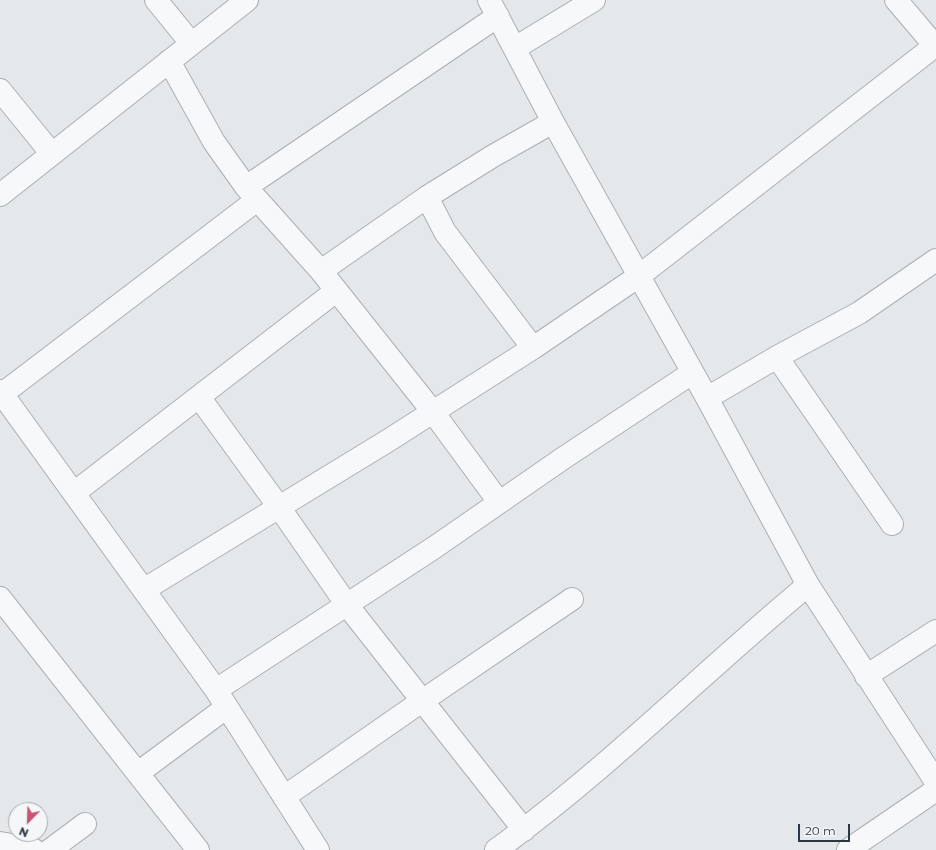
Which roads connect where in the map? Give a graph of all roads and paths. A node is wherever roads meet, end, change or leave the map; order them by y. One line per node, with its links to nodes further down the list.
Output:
1 (156, 0): 6 (street)
2 (247, 0): 6 (street)
3 (594, 0): 8 (street)
4 (896, 0): 7 (street)
5 (493, 8): 8 (street); 14 (street)
6 (191, 43): 9 (street)
7 (936, 45): 18 (street)
8 (515, 48): 11 (street)
9 (169, 61): 12 (street); 14 (street)
10 (0, 90): 12 (street)
11 (553, 122): 15 (street); 18 (street)
12 (52, 154): 13 (street)
13 (0, 194)
14 (251, 194): 17 (street); 23 (street)
15 (426, 197): 17 (street); 20 (street)
16 (936, 260): 21 (street)
17 (321, 272): 19 (street)
18 (639, 276): 20 (street); 22 (street)
19 (336, 291): 24 (street); 26 (street)
20 (533, 348): 26 (street)
21 (777, 357): 25 (street); 30 (street)
22 (692, 373): 25 (street); 28 (street)
23 (1, 392): 27 (street)
24 (199, 396): 27 (street); 29 (street)
25 (707, 398): 31 (street)
26 (433, 412): 28 (street); 29 (street)
27 (74, 493): 32 (street)
28 (499, 502): 35 (street)
29 (279, 507): 32 (street); 35 (street)
30 (892, 524)
31 (808, 585): 37 (street); 45 (street)
32 (145, 590): 38 (street)
33 (0, 598): 40 (street)
34 (572, 599): 39 (street)
35 (347, 605): 38 (street); 39 (street)
36 (936, 631): 37 (street)
37 (866, 676): 41 (street)
38 (222, 698): 40 (street); 43 (street)
39 (422, 701): 43 (street); 45 (street)
40 (138, 773): 49 (street)
41 (936, 782)
42 (936, 790): 52 (street)
43 (284, 797): 50 (street)
44 (85, 824): 48 (street)
45 (524, 830): 51 (street)
46 (0, 843): 47 (street)
47 (34, 850)
48 (50, 850)
49 (198, 850)
50 (318, 850)
51 (496, 850)
52 (848, 850)

